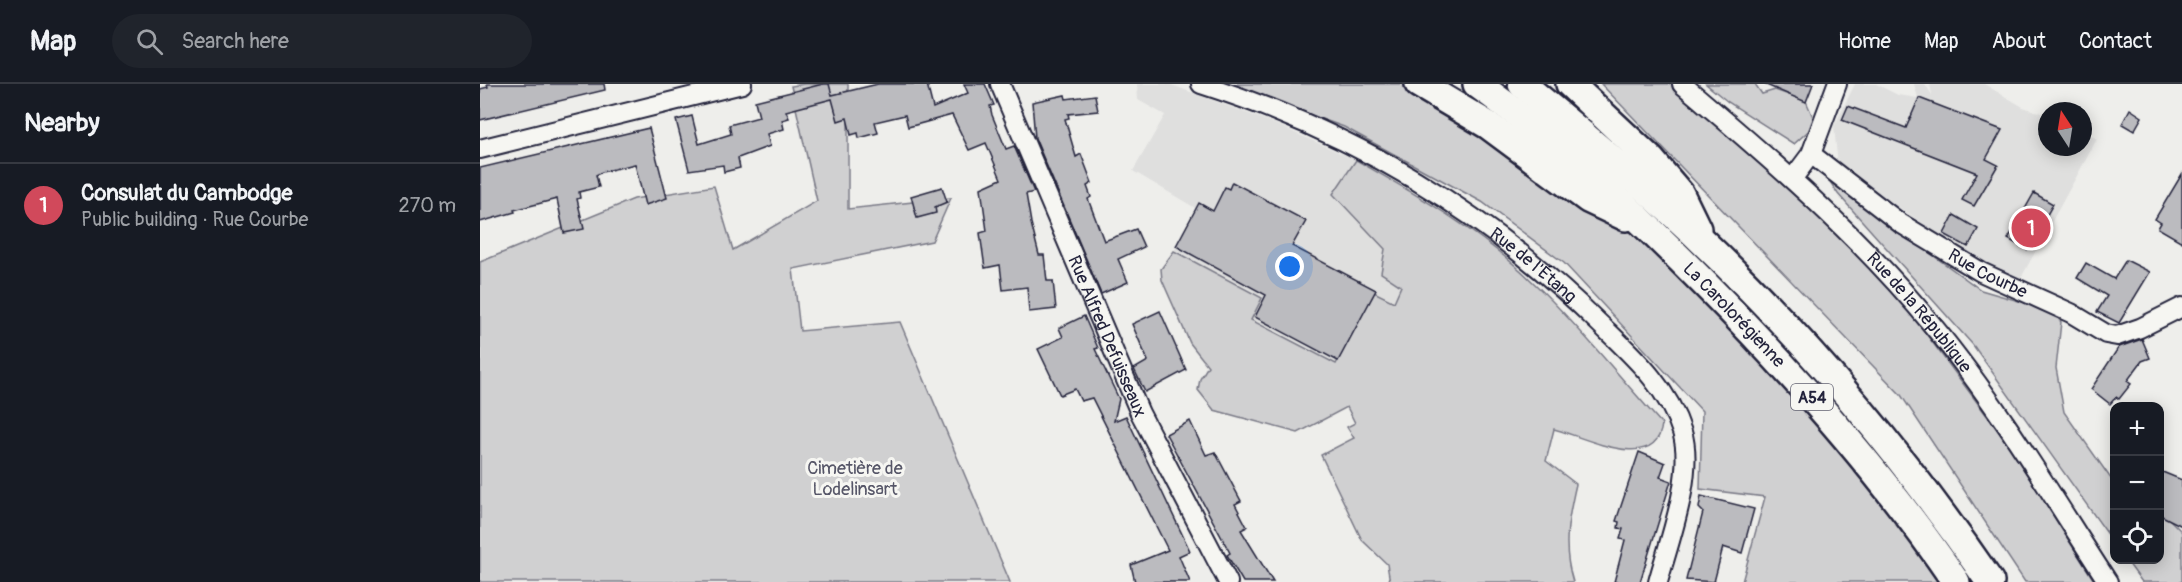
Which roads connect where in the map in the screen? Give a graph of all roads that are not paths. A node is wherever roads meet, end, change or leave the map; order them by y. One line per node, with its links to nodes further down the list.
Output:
1 (1000, 84): 16 (street, Rue Alfred Defuisseaux)
2 (1201, 84): 17 (street, Rue de l'Étang)
3 (1419, 84): 13 (highway)
4 (1477, 84): 13 (highway, La Carolorégienne / A54)
5 (1522, 84): 14 (highway, La Carolorégienne / A54)
6 (1570, 84): 14 (highway)
7 (1682, 84): 12 (street, Rue de la République)
8 (1837, 84): 11 (street)
9 (738, 85): 10 (street)
10 (480, 149)
11 (1810, 154): 12 (street); 15 (street, Rue Courbe)
12 (1793, 178): 20 (street, Rue de la République)
13 (1649, 227): 18 (highway, La Carolorégienne / A54)
14 (1704, 243): 19 (highway, La Carolorégienne / A54)
15 (2182, 307)
16 (1228, 582)
17 (1658, 582)
18 (1956, 582)
19 (1990, 582)
20 (2108, 582)

